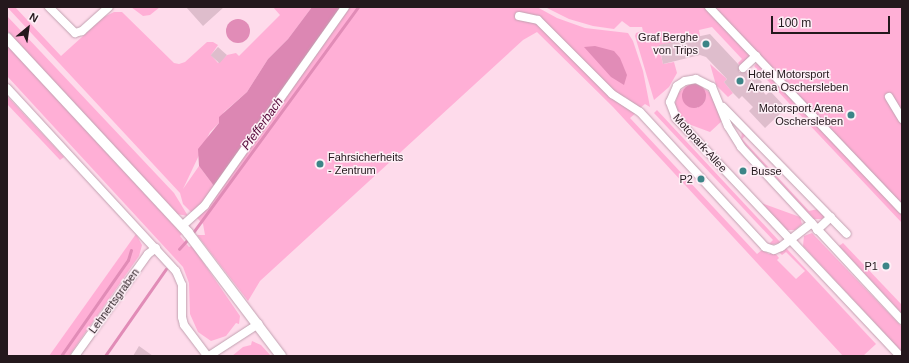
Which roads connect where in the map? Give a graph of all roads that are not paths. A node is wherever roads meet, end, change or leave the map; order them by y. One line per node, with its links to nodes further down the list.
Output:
1 (49, 7): 2 (street)
2 (109, 7)
3 (345, 7): 16 (street)
4 (709, 7): 7 (street)
5 (519, 16): 18 (street)
6 (7, 38): 16 (main road)
7 (756, 56): 8 (street); 13 (street)
8 (743, 68)
9 (7, 88): 19 (street)
10 (889, 98): 12 (street)
11 (720, 105): 14 (street); 15 (street, Motopark-Allee); 18 (street, Motopark-Allee)
12 (902, 119)
13 (902, 210)
14 (831, 217): 15 (street); 17 (street)
15 (815, 227): 18 (street); 20 (street, Motopark-Allee)
16 (185, 229): 21 (main road)
17 (847, 234)
18 (792, 240): 25 (street, Motopark-Allee)
19 (156, 248): 22 (street, Lehnertsgraben); 23 (street)
20 (902, 320)
21 (258, 324): 23 (street); 24 (main road)
22 (75, 356)
23 (208, 356)
24 (281, 356)
25 (900, 356)

